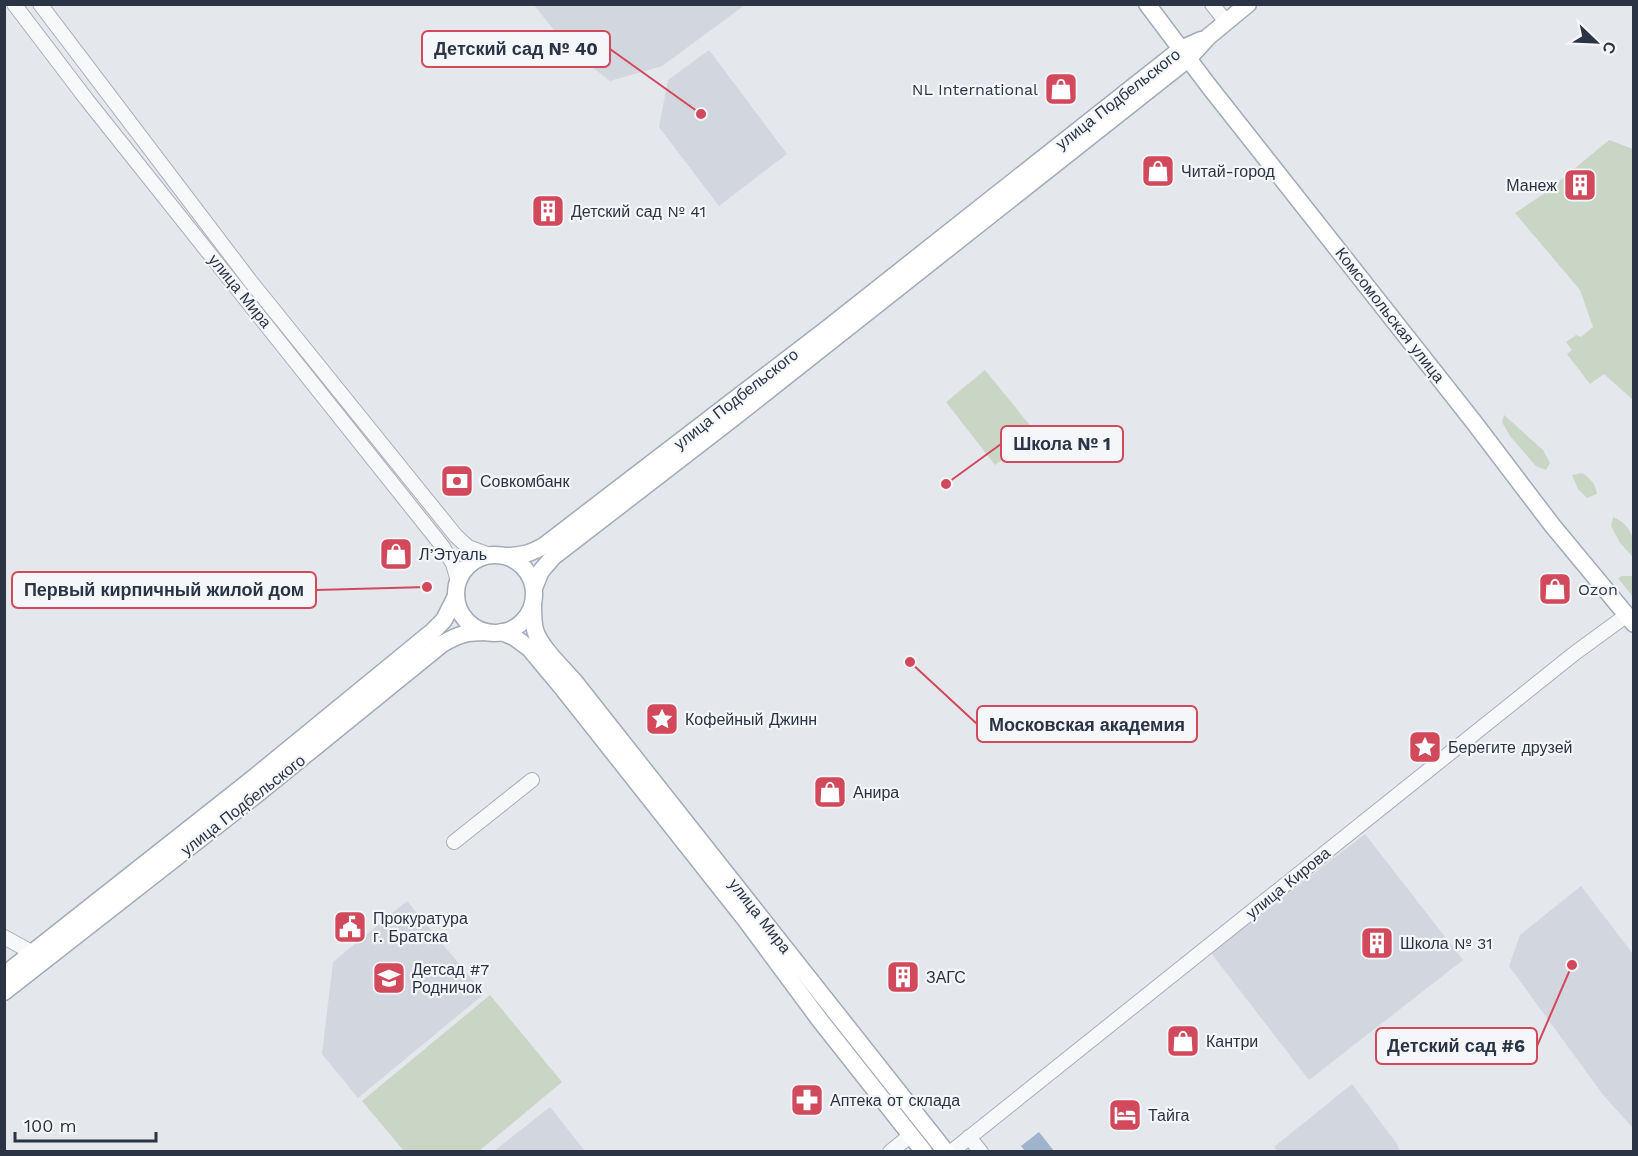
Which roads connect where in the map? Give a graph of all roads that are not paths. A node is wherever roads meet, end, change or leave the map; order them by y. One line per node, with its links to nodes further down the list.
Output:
1 (14, 4): 12 (street, улица Мира)
2 (40, 4): 9 (street, улица Мира)
3 (1147, 4): 7 (main road, Комсомольская улица)
4 (1212, 4): 6 (street)
5 (1248, 4): 6 (main road, улица Подбельского)
6 (1226, 22): 7 (main road, улица Подбельского)
7 (1185, 54): 8 (main road, улица Подбельского); 14 (main road, Комсомольская улица)
8 (1059, 152): 10 (main road, улица Подбельского); 11 (main road, улица Подбельского)
9 (490, 555): 10 (main road); 12 (main road)
10 (507, 556): 11 (main road)
11 (534, 588): 13 (main road)
12 (457, 589): 15 (main road); 19 (main road, улица Подбельского)
13 (533, 605): 15 (main road); 16 (main road)
14 (1630, 619): 26 (street, улица Кирова)
15 (494, 632): 16 (main road); 19 (main road, улица Подбельского)
16 (569, 685): 24 (main road, улица Мира)
17 (532, 780): 18 (street)
18 (454, 842)
19 (108, 902): 21 (main road, улица Подбельского); 23 (main road, улица Подбельского)
20 (4, 938): 21 (street)
21 (33, 953): 22 (main road, улица Подбельского)
22 (4, 975)
23 (4, 992)
24 (826, 1014): 25 (main road, улица Мира); 29 (main road, улица Мира)
25 (911, 1135): 27 (street); 28 (main road, улица Мира)
26 (969, 1137): 29 (street, улица Кирова); 30 (street)
27 (890, 1152)
28 (924, 1152)
29 (948, 1152)
30 (981, 1152)

